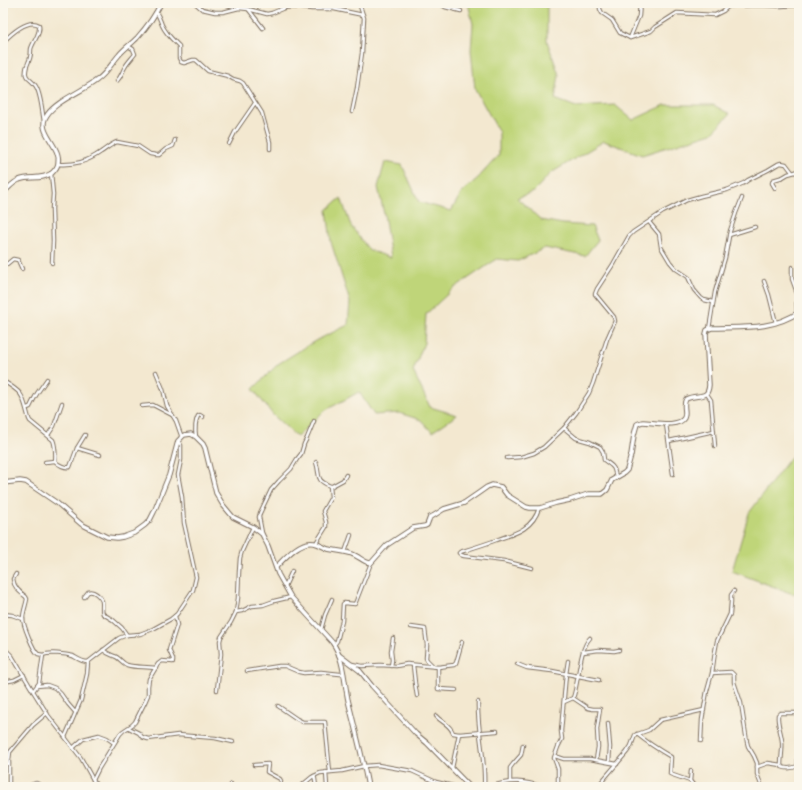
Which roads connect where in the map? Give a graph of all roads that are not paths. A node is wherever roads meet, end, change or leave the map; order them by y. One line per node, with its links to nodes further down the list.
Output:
1 (161, 3): 12 (main road)
2 (195, 3): 10 (street)
3 (361, 3): 13 (street)
4 (439, 3): 11 (street)
5 (600, 3): 15 (street)
6 (640, 3): 15 (street)
7 (732, 3): 9 (street)
8 (799, 5): 9 (street)
9 (728, 6): 15 (street)
10 (248, 9): 13 (street); 14 (street)
11 (461, 11)
12 (156, 12): 17 (main road); 19 (street)
13 (363, 16): 20 (street)
14 (263, 28)
15 (630, 38)
16 (3, 42): 21 (street)
17 (128, 46): 18 (street); 21 (main road)
18 (117, 81)
19 (255, 103): 23 (street); 24 (street)
20 (352, 112)
21 (44, 123): 25 (main road)
22 (175, 140): 25 (street)
23 (229, 144)
24 (270, 149)
25 (58, 164): 28 (main road)
26 (799, 171): 27 (street)
27 (792, 172): 29 (street); 32 (street)
28 (51, 173): 30 (main road); 36 (street)
29 (774, 188)
30 (3, 193)
31 (742, 198): 34 (street)
32 (649, 222): 40 (street); 55 (street)
33 (755, 227): 34 (street)
34 (729, 235): 40 (street)
35 (3, 263): 38 (street)
36 (52, 263)
37 (792, 267): 41 (street)
38 (22, 269)
39 (764, 281): 42 (street)
40 (712, 302): 43 (street)
41 (798, 313): 42 (main road)
42 (776, 323): 43 (main road)
43 (709, 329): 47 (main road)
44 (156, 372): 51 (street)
45 (47, 379): 50 (street)
46 (3, 381): 50 (street)
47 (707, 394): 54 (main road); 56 (street)
48 (62, 403): 57 (street)
49 (142, 406): 51 (street)
50 (26, 408): 57 (street)
51 (173, 416): 59 (street)
52 (203, 417): 60 (street)
53 (314, 421): 77 (street)
54 (666, 424): 62 (street); 72 (main road)
55 (564, 428): 66 (street); 72 (street)
56 (714, 431): 62 (street); 63 (street)
57 (48, 435): 67 (street)
58 (85, 435): 64 (street)
59 (181, 437): 60 (main road); 61 (main road)
60 (196, 437): 76 (main road)
61 (178, 441): 73 (main road); 93 (street)
62 (668, 441): 70 (street)
63 (715, 446)
64 (77, 448): 65 (street); 67 (street)
65 (100, 455)
66 (506, 458)
67 (55, 461): 68 (street)
68 (45, 462)
69 (316, 462): 74 (street)
70 (673, 474)
71 (346, 476): 74 (street)
72 (616, 478): 75 (main road)
73 (3, 483)
74 (330, 486): 79 (street)
75 (540, 508): 81 (main road); 83 (street)
76 (253, 527): 77 (main road); 91 (street)
77 (262, 534): 82 (main road)
78 (351, 536): 80 (street)
79 (315, 544): 80 (main road); 82 (main road)
80 (346, 552): 81 (main road)
81 (371, 564): 101 (street)
82 (276, 567): 86 (main road)
83 (532, 568)
84 (292, 571): 86 (street)
85 (16, 574): 94 (street)
86 (284, 586): 89 (main road)
87 (734, 591): 118 (street)
88 (84, 597): 97 (street)
89 (291, 597): 91 (street); 96 (main road)
90 (332, 599): 96 (street)
91 (236, 612): 126 (street)
92 (3, 614): 94 (street)
93 (175, 616): 97 (street); 116 (street)
94 (23, 619): 107 (street)
95 (411, 627): 114 (street)
96 (321, 631): 101 (main road)
97 (127, 635): 103 (street)
98 (393, 638): 113 (street)
99 (590, 638): 105 (street)
100 (462, 642): 115 (street)
101 (334, 645): 106 (main road)
102 (3, 647): 121 (street)
103 (103, 650): 109 (street); 116 (street)
104 (619, 650): 105 (street)
105 (583, 652): 122 (street)
106 (338, 654): 110 (main road); 119 (main road)
107 (43, 655): 109 (street); 125 (street)
108 (568, 661): 120 (street)
109 (88, 662): 135 (street)
110 (352, 664): 113 (street); 163 (main road)
111 (517, 664): 120 (street)
112 (413, 665): 113 (street); 114 (street); 129 (street)
113 (391, 666)
114 (434, 667): 115 (street)
115 (438, 667): 127 (street)
116 (156, 668): 140 (street)
117 (247, 671): 119 (street)
118 (712, 673): 134 (street); 162 (street)
119 (344, 674): 161 (main road)
120 (566, 674): 122 (street); 132 (street)
121 (24, 675): 124 (street); 128 (street)
122 (578, 676): 123 (street); 130 (street)
123 (599, 680)
124 (3, 682)
125 (37, 686): 128 (street); 135 (street)
126 (217, 690)
127 (456, 690)
128 (33, 691): 136 (street)
129 (417, 696)
130 (573, 698): 132 (street); 154 (street)
131 (478, 702): 143 (street)
132 (564, 702): 153 (street)
133 (278, 706): 165 (street)
134 (704, 710): 145 (street); 148 (street)
135 (76, 712): 146 (street)
136 (47, 713): 146 (street); 157 (street)
137 (799, 713): 160 (street)
138 (436, 716): 144 (street)
139 (608, 723): 155 (street)
140 (129, 728): 147 (street); 149 (street)
141 (498, 731): 143 (street)
142 (799, 731): 152 (street)
143 (480, 733): 144 (street); 183 (street)
144 (460, 734): 163 (street)
145 (636, 734): 158 (street); 170 (street)
146 (65, 737): 151 (street)
147 (233, 742)
148 (701, 742)
149 (114, 743): 151 (street); 168 (street)
150 (523, 745): 169 (street)
151 (73, 748): 168 (street)
152 (799, 750): 160 (street)
153 (555, 756): 154 (street); 186 (street)
154 (596, 760): 155 (street)
155 (609, 762): 158 (street)
156 (3, 763): 157 (street)
157 (9, 764): 172 (street)
158 (618, 764): 171 (street)
159 (254, 765): 176 (street)
160 (781, 765): 162 (street)
161 (364, 766): 165 (street); 180 (main road); 181 (street)
162 (757, 767): 189 (street)
163 (452, 768): 182 (main road)
164 (326, 772): 165 (street); 167 (street); 179 (street)
165 (330, 772)
166 (691, 772): 170 (street)
167 (314, 776): 177 (street); 178 (street)
168 (93, 780): 175 (street)
169 (510, 781): 184 (street); 185 (street)
170 (690, 781): 188 (street)
171 (597, 786): 187 (street)
172 (9, 787)
173 (25, 787): 174 (street)
174 (45, 787)
175 (96, 787)
176 (280, 787)
177 (300, 787)
178 (316, 787)
179 (327, 787)
180 (368, 787)
181 (455, 787)
182 (470, 787)
183 (484, 787)
184 (490, 787)
185 (544, 787)
186 (558, 787)
187 (564, 787)
188 (695, 787)
189 (762, 787)

